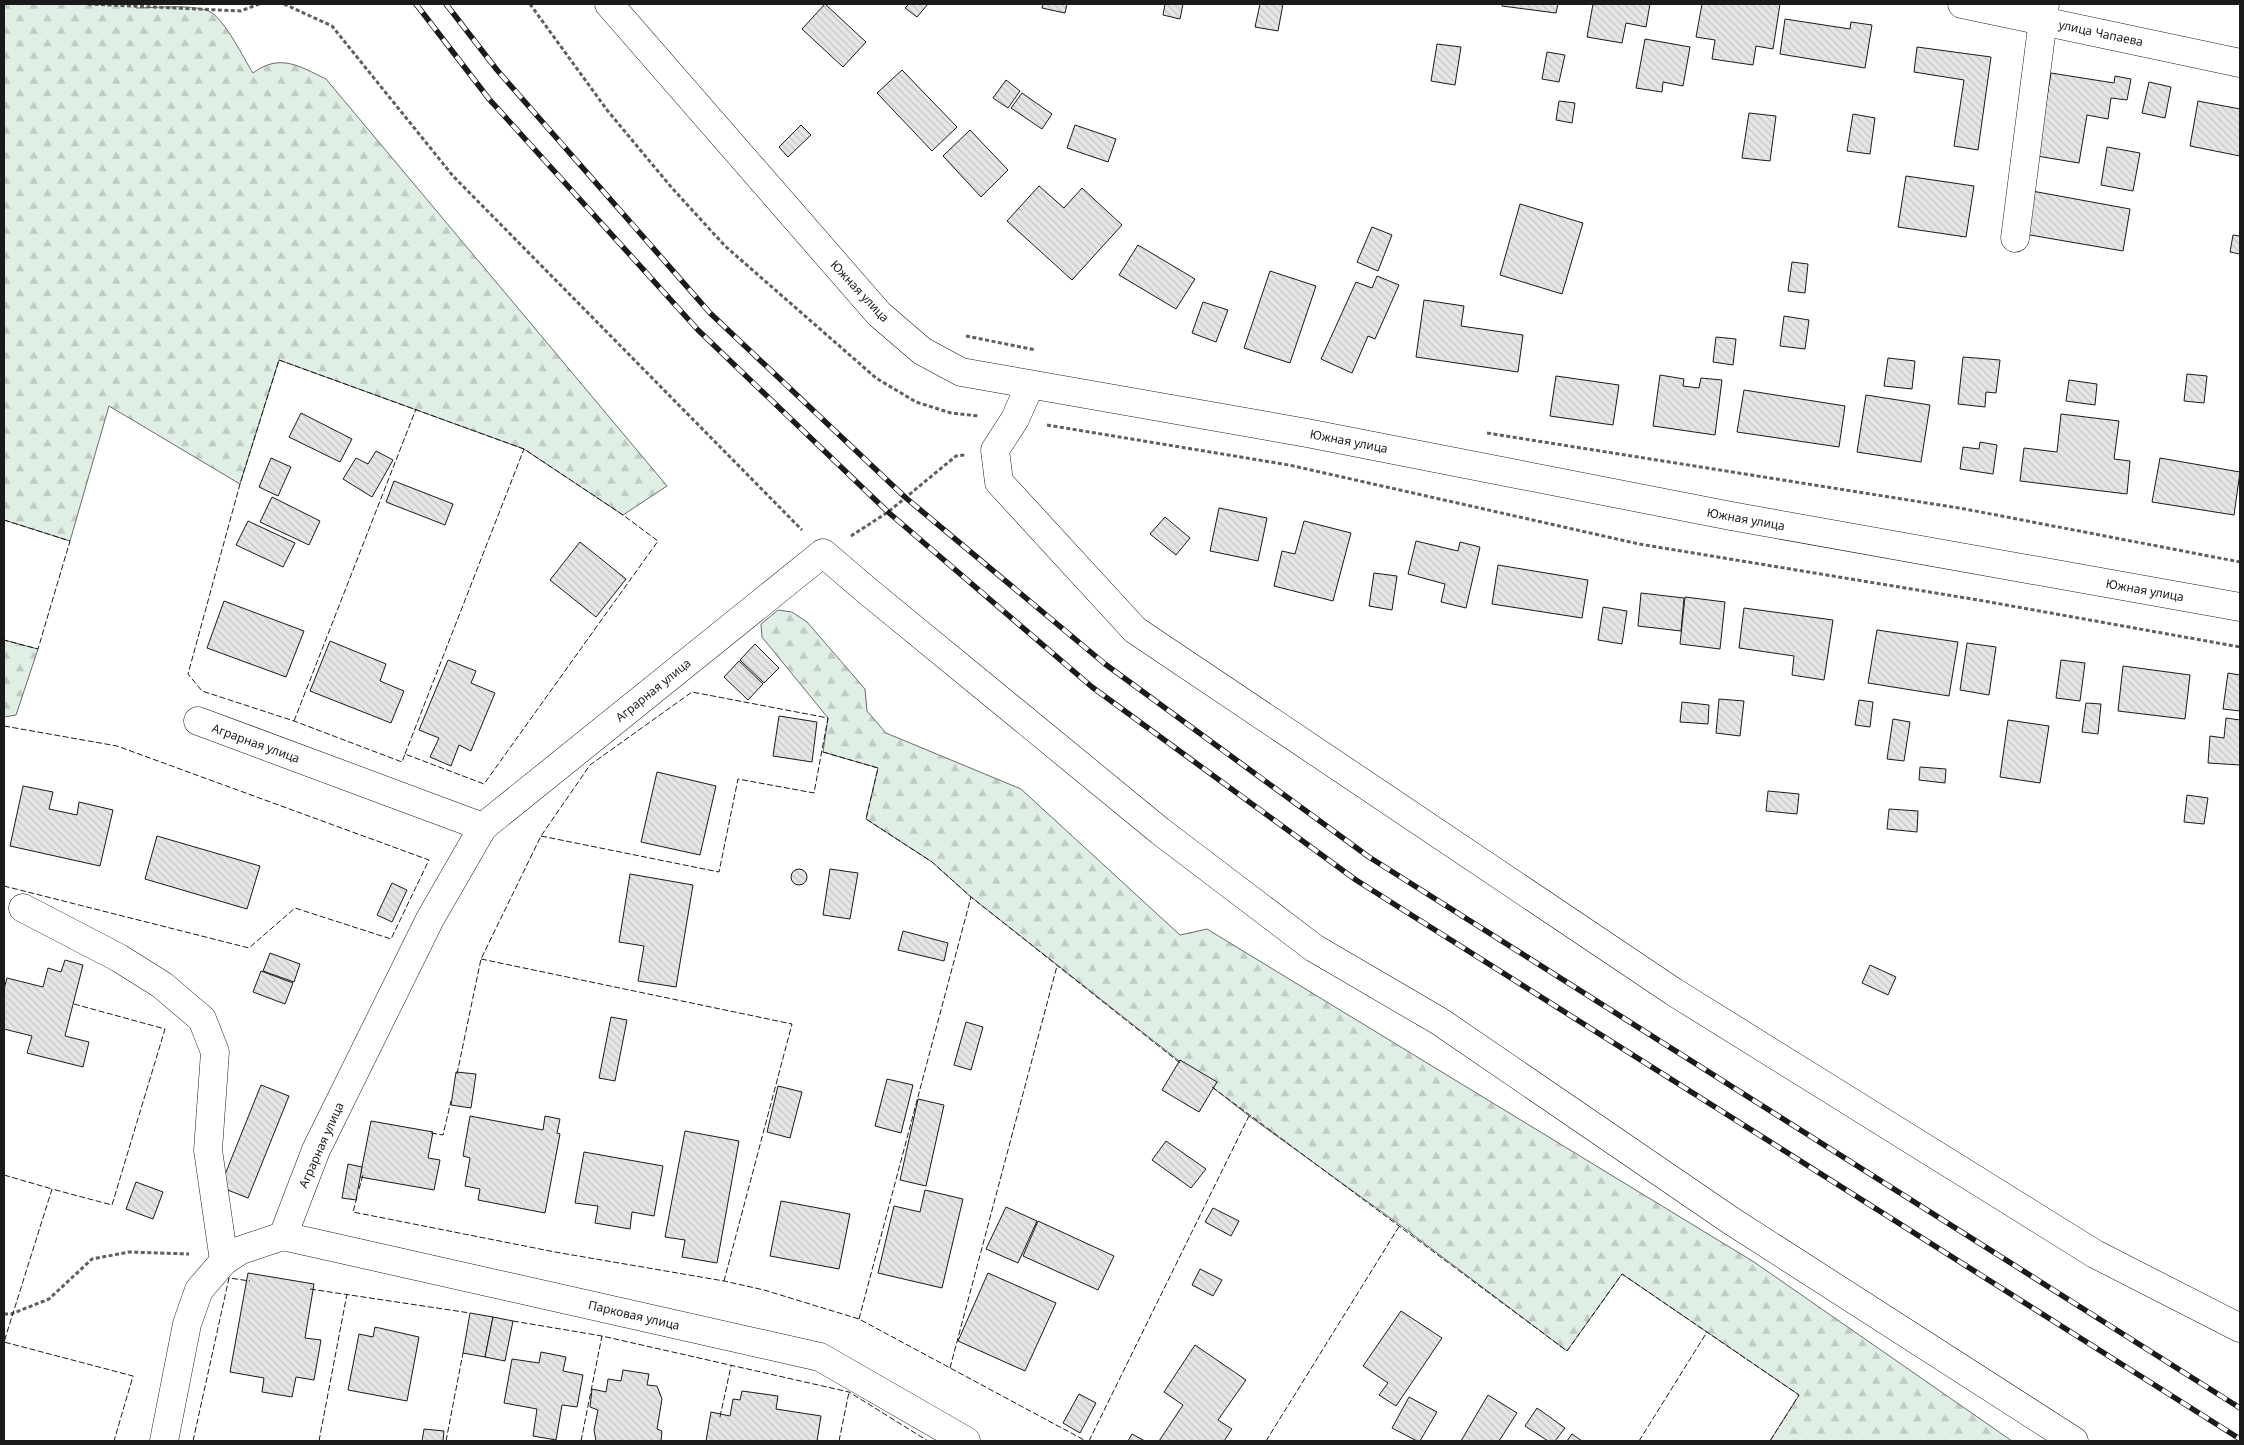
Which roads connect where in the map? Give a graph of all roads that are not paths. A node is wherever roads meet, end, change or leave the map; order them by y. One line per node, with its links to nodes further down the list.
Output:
1 (609, 4): 6 (street, Южная улица)
2 (1962, 4): 3 (street, улица Чапаева)
3 (2044, 12): 4 (street, улица Чапаева); 5 (street)
4 (2240, 63)
5 (2014, 238)
6 (1030, 385): 7 (street, Южная улица); 13 (street)
7 (2240, 607)
8 (198, 721): 9 (street, Аграрная улица)
9 (483, 827): 11 (street, Аграрная улица); 16 (street, Аграрная улица)
10 (23, 908): 12 (street)
11 (283, 1236): 12 (street); 15 (street, Парковая улица)
12 (224, 1261): 14 (street)
13 (2240, 1328)
14 (164, 1441)
15 (966, 1441)
16 (2074, 1441)

